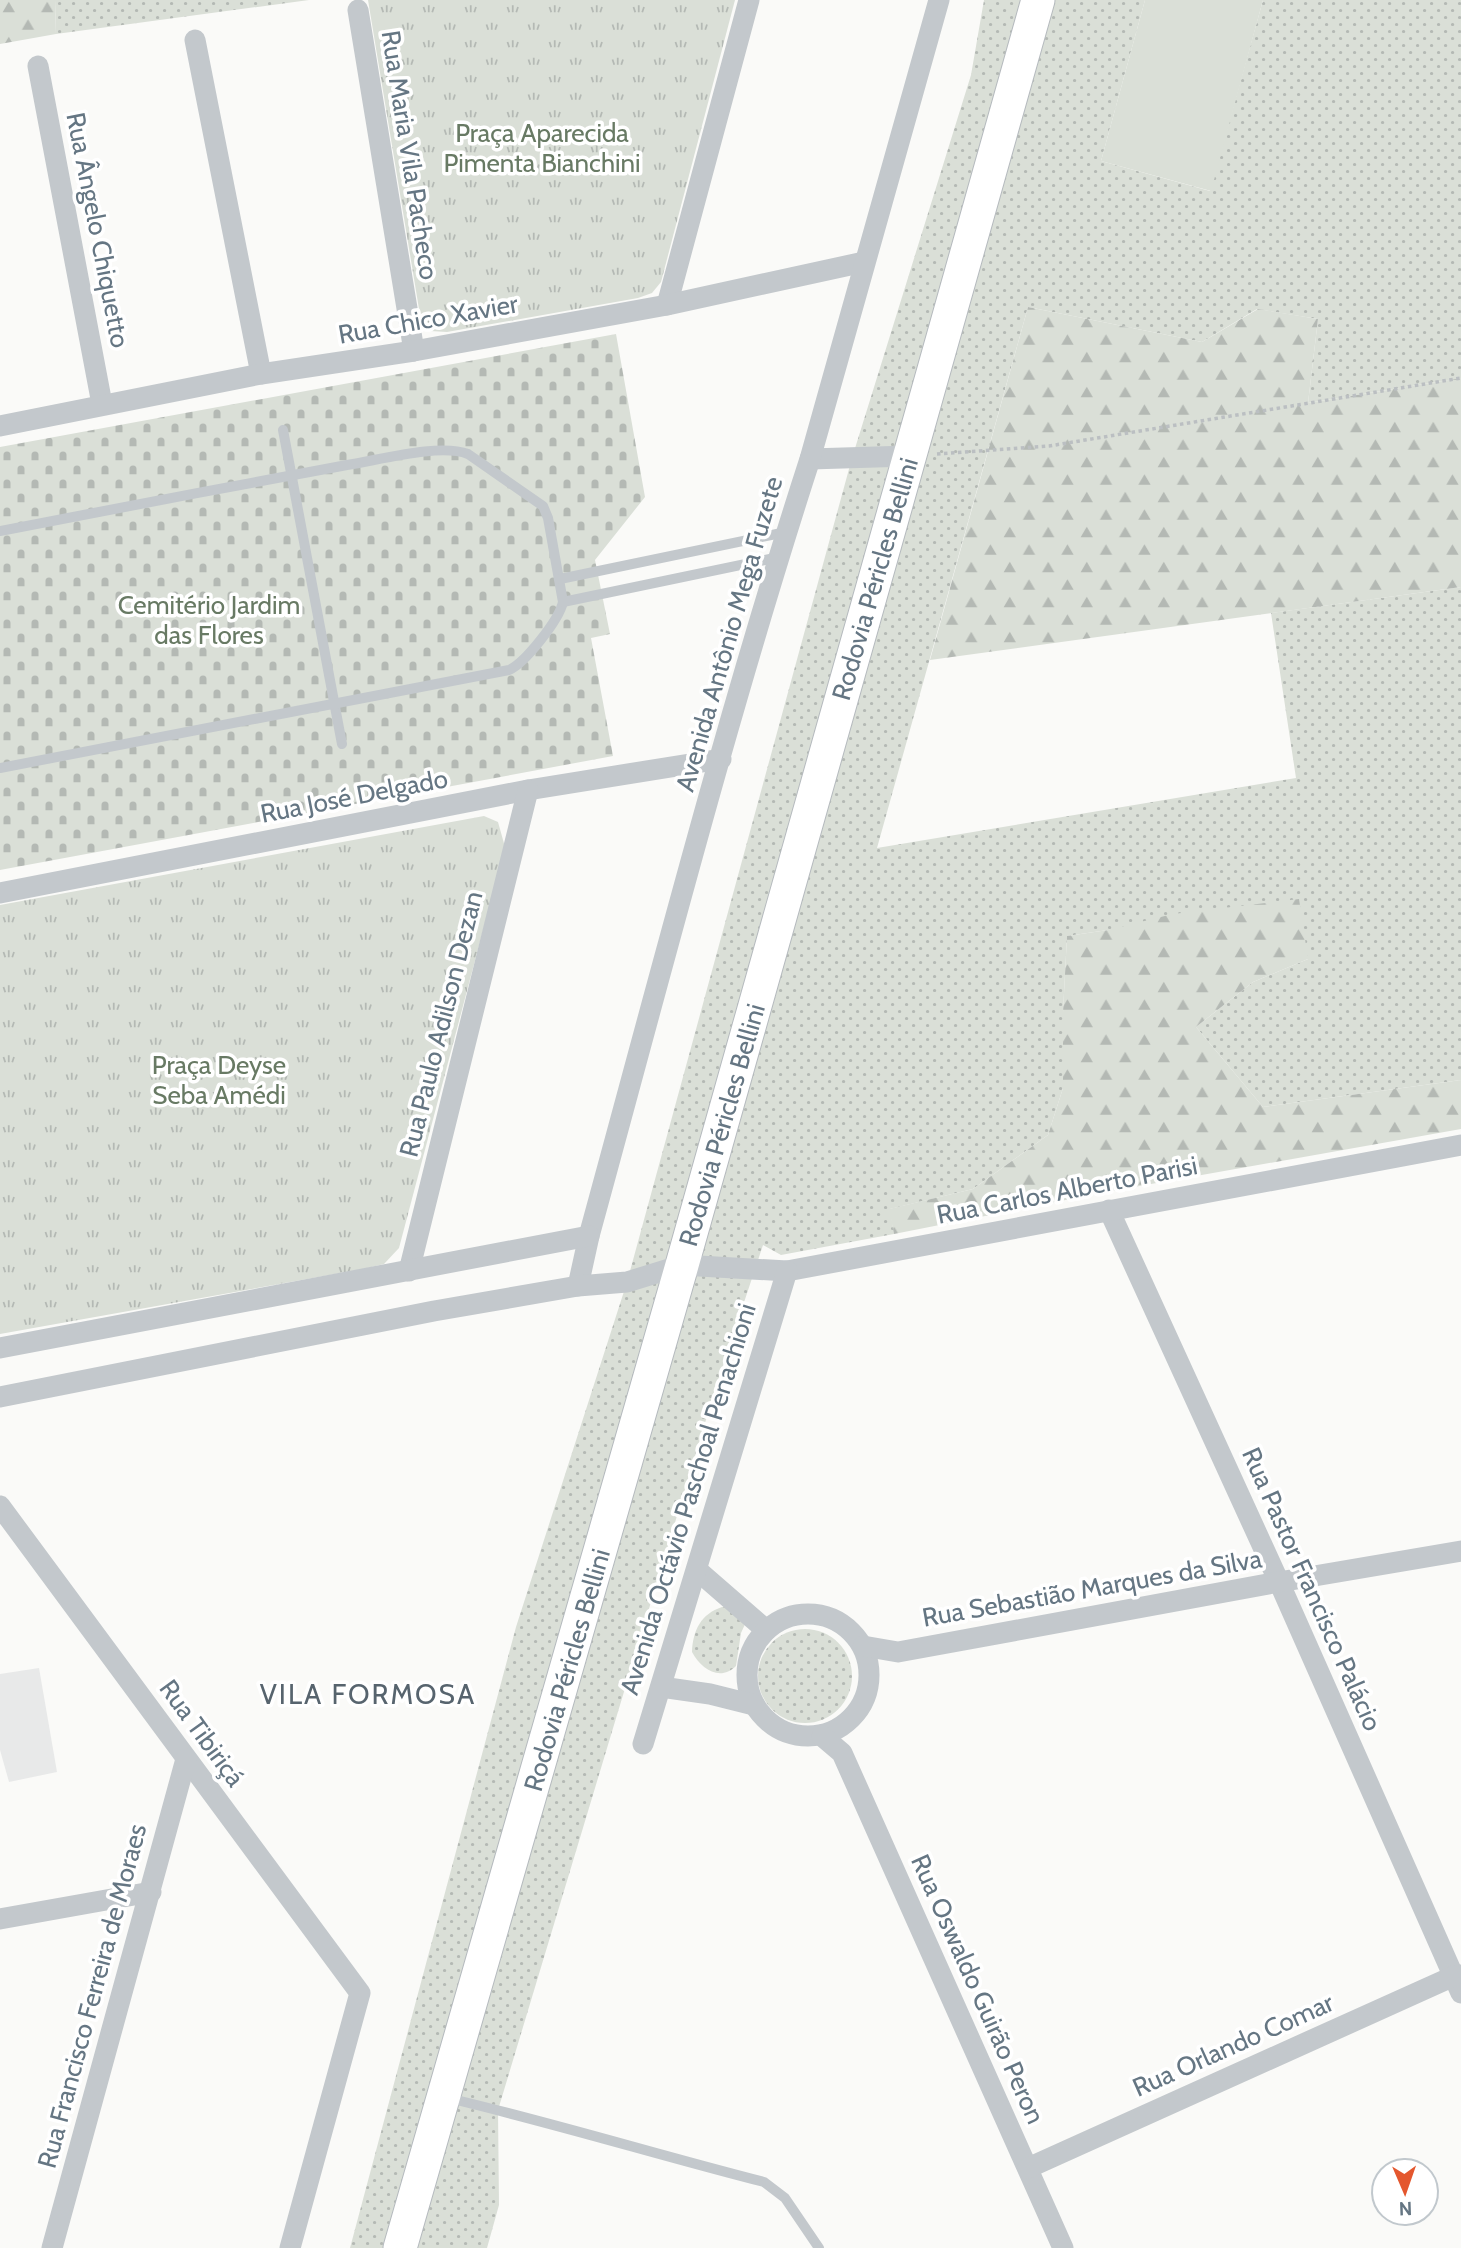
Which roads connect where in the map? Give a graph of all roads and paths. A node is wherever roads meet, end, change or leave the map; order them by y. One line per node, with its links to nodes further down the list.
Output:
1 (749, 0): 8 (street)
2 (939, 0): 7 (street, Avenida Antônio Mega Fuzete)
3 (1038, 0): 15 (main road, Rodovia Péricles Bellini)
4 (358, 10): 9 (street, Rua Maria Vila Pacheco)
5 (195, 40): 10 (street)
6 (38, 65): 12 (street, Rua Ângelo Chiquetto)
7 (864, 262): 8 (street, Rua Chico Xavier); 16 (street, Avenida Antônio Mega Fuzete)
8 (667, 306): 9 (street, Rua Chico Xavier)
9 (414, 351): 10 (street, Rua Chico Xavier)
10 (261, 374): 12 (street, Rua Chico Xavier)
11 (1461, 378): 15 (path)
12 (102, 404): 13 (street, Rua Chico Xavier)
13 (0, 426)
14 (283, 430): 17 (lane)
15 (909, 456): 16 (street); 32 (main road, Rodovia Péricles Bellini)
16 (810, 460): 19 (street, Avenida Antônio Mega Fuzete)
17 (292, 475): 18 (lane); 21 (lane); 23 (lane)
18 (0, 531)
19 (786, 532): 20 (street, Avenida Antônio Mega Fuzete); 21 (lane)
20 (779, 557): 22 (lane); 25 (street, Avenida Antônio Mega Fuzete)
21 (560, 579): 22 (lane)
22 (563, 603): 23 (lane)
23 (334, 704): 24 (lane); 26 (lane)
24 (342, 744)
25 (721, 759): 27 (street, Rua José Delgado); 31 (street, Avenida Antônio Mega Fuzete)
26 (0, 768)
27 (528, 790): 28 (street, Rua José Delgado); 33 (street, Rua Paulo Adilson Dezan)
28 (0, 893)
29 (1461, 1146): 30 (street, Rua Carlos Alberto Parisi)
30 (1109, 1210): 34 (street, Rua Carlos Alberto Parisi); 41 (street, Rua Pastor Francisco Palácio)
31 (589, 1236): 33 (street); 35 (street, Avenida Antônio Mega Fuzete)
32 (682, 1265): 34 (street, Rua Carlos Alberto Parisi); 35 (street); 56 (main road, Rodovia Péricles Bellini)
33 (409, 1271): 36 (street)
34 (786, 1271): 40 (street, Avenida Octávio Paschoal Penachioni)
35 (578, 1286): 37 (street)
36 (0, 1348)
37 (0, 1396)
38 (0, 1506): 52 (street, Rua Tibiriçá)
39 (1461, 1552): 41 (street, Rua Sebastião Marques da Silva)
40 (697, 1570): 42 (street); 46 (street, Avenida Octávio Paschoal Penachioni)
41 (1279, 1582): 44 (street, Rua Sebastião Marques da Silva); 55 (street, Rua Pastor Francisco Palácio)
42 (766, 1630): 43 (street); 47 (street)
43 (863, 1646): 44 (street, Rua Sebastião Marques da Silva); 45 (street)
44 (898, 1652): 45 (street, Rua Sebastião Marques da Silva)
45 (871, 1674): 48 (street)
46 (661, 1687): 47 (street); 50 (street, Avenida Octávio Paschoal Penachioni)
47 (754, 1705): 49 (street)
48 (846, 1725): 49 (street); 51 (street)
49 (822, 1736): 51 (street, Rua Oswaldo Guirão Peron)
50 (643, 1744)
51 (842, 1753): 57 (street, Rua Oswaldo Guirão Peron)
52 (186, 1759): 53 (street, Rua Francisco Ferreira de Moraes); 59 (street, Rua Tibiriçá)
53 (151, 1892): 54 (street); 58 (street, Rua Francisco Ferreira de Moraes)
54 (0, 1919)
55 (1459, 1981): 57 (street, Rua Orlando Comar)
56 (445, 2097): 60 (main road, Rodovia Péricles Bellini); 61 (lane)
57 (1028, 2168): 62 (street, Rua Oswaldo Guirão Peron)
58 (52, 2248)
59 (290, 2248)
60 (400, 2248)
61 (819, 2248)
62 (1063, 2248)

